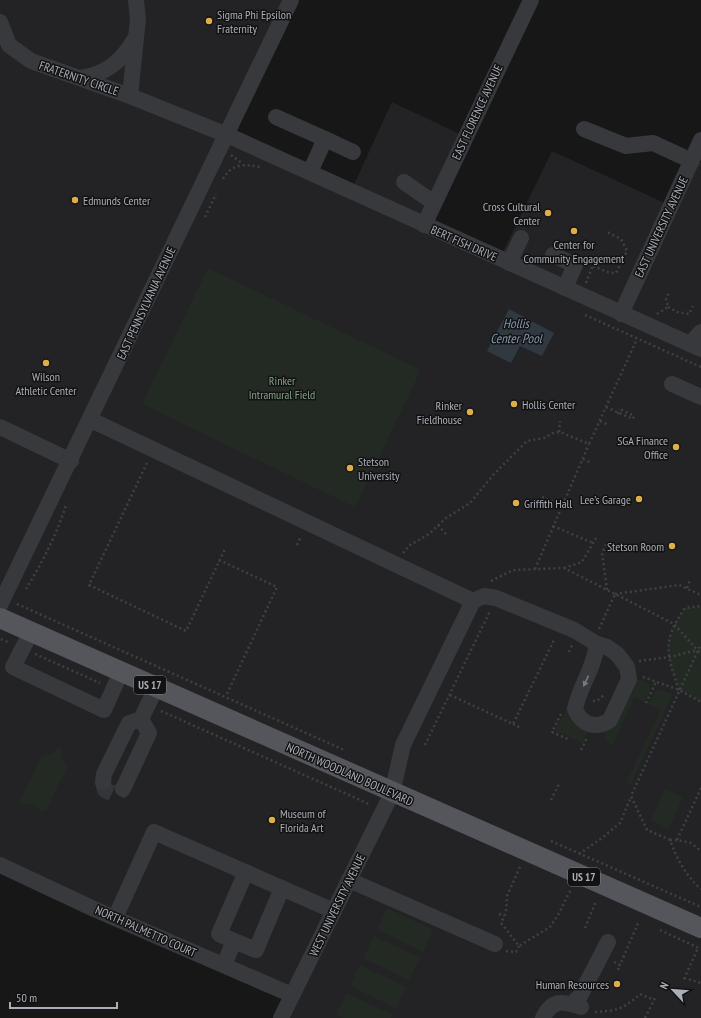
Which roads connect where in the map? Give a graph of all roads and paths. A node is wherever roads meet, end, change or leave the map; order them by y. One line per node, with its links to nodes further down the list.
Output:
1 (136, 0): 5 (street, FRATERNITY CIRCLE)
2 (291, 0): 10 (street, EAST PENNSYLVANIA AVENUE)
3 (530, 0): 20 (street, EAST FLORENCE AVENUE)
4 (0, 22): 6 (street, FRATERNITY CIRCLE)
5 (136, 37): 6 (street); 7 (street, FRATERNITY CIRCLE)
6 (82, 78): 7 (street, FRATERNITY CIRCLE)
7 (130, 96): 10 (street, BERT FISH DRIVE)
8 (276, 117): 11 (street)
9 (584, 129): 14 (street)
10 (227, 135): 16 (street, BERT FISH DRIVE); 45 (street, EAST PENNSYLVANIA AVENUE)
11 (325, 139): 13 (street); 16 (street)
12 (701, 140): 14 (street, EAST UNIVERSITY AVENUE)
13 (353, 152)
14 (692, 161): 36 (street, EAST UNIVERSITY AVENUE)
15 (233, 167): 18 (path)
16 (310, 172): 22 (street, BERT FISH DRIVE)
17 (404, 182): 20 (street)
18 (220, 185)
19 (217, 190): 21 (path)
20 (434, 203): 22 (street, EAST FLORENCE AVENUE)
21 (204, 218)
22 (424, 225): 29 (street, BERT FISH DRIVE)
23 (607, 232): 28 (path)
24 (521, 238): 29 (street)
25 (553, 255): 31 (street)
26 (596, 257): 30 (path)
27 (618, 260): 28 (path)
28 (622, 262): 30 (path)
29 (509, 263): 31 (street, BERT FISH DRIVE)
30 (593, 266): 32 (path)
31 (565, 288): 36 (street, BERT FISH DRIVE)
32 (586, 290)
33 (669, 293): 35 (path)
34 (693, 306): 35 (path)
35 (668, 307): 37 (path)
36 (621, 314): 40 (street, BERT FISH DRIVE)
37 (653, 320)
38 (701, 332): 40 (street)
39 (637, 339): 43 (path)
40 (695, 347)
41 (672, 384): 42 (street)
42 (701, 397)
43 (606, 407): 44 (path, bridge); 47 (path)
44 (618, 414)
45 (91, 420): 54 (street, EAST PENNSYLVANIA AVENUE); 77 (street)
46 (560, 420): 50 (path)
47 (600, 421): 48 (path); 51 (path)
48 (609, 425)
49 (0, 427): 54 (street)
50 (559, 432): 51 (path); 58 (path)
51 (589, 444): 53 (path)
52 (150, 456): 66 (path)
53 (583, 459): 55 (path); 57 (path)
54 (71, 461): 78 (street, EAST PENNSYLVANIA AVENUE)
55 (592, 463)
56 (542, 498): 57 (path)
57 (562, 506): 59 (path)
58 (438, 525): 60 (path); 65 (path)
59 (554, 526): 62 (path); 68 (path)
60 (446, 534)
61 (596, 538): 62 (path)
62 (593, 543): 67 (path)
63 (607, 543): 73 (path)
64 (225, 549): 66 (path)
65 (398, 557)
66 (219, 560): 98 (path)
67 (564, 568): 68 (path); 73 (path)
68 (535, 569): 70 (path)
69 (690, 580): 72 (path)
70 (493, 581): 71 (path); 76 (path)
71 (485, 582)
72 (687, 588): 74 (path); 75 (path)
73 (607, 590): 74 (path)
74 (615, 594): 81 (path); 85 (path)
75 (701, 595)
76 (496, 598): 77 (street); 85 (street); 96 (path)
77 (473, 601): 115 (street, WEST UNIVERSITY AVENUE)
78 (0, 605)
79 (701, 606): 81 (path)
80 (0, 618): 84 (main road, NORTH WOODLAND BOULEVARD / US 17)
81 (674, 624): 87 (path); 89 (path)
82 (556, 636): 104 (path)
83 (1, 639): 84 (path)
84 (27, 640): 92 (main road, NORTH WOODLAND BOULEVARD / US 17); 92 (path); 92 (street)
85 (595, 642): 85 (street, one-way to 85)
86 (701, 644): 87 (path)
87 (698, 650): 88 (path); 89 (path); 94 (path)
88 (701, 654)
89 (668, 657): 90 (path); 94 (path)
90 (636, 661)
91 (637, 675): 93 (path)
92 (117, 681): 97 (main road, NORTH WOODLAND BOULEVARD / US 17)
93 (656, 682): 94 (path); 101 (path)
94 (679, 690): 100 (path); 114 (path)
95 (607, 693): 99 (path)
96 (450, 695): 104 (path); 107 (path)
97 (152, 696): 103 (street); 115 (main road, NORTH WOODLAND BOULEVARD / US 17); 115 (path)
98 (226, 696)
99 (589, 702)
100 (701, 702)
101 (646, 703)
102 (562, 713): 106 (path)
103 (141, 720): 110 (street); 113 (street)
104 (513, 724): 105 (path)
105 (521, 728)
106 (570, 740)
107 (425, 745)
108 (584, 746): 109 (path)
109 (581, 750)
110 (102, 782)
111 (559, 784): 116 (path)
112 (701, 788): 118 (path)
113 (123, 789)
114 (632, 796): 117 (path); 120 (path)
115 (389, 799): 126 (street, WEST UNIVERSITY AVENUE); 144 (main road, NORTH WOODLAND BOULEVARD / US 17)
116 (552, 800)
117 (670, 840): 118 (path); 129 (path)
118 (677, 840): 119 (path)
119 (701, 851)
120 (579, 854)
121 (513, 864): 123 (path)
122 (0, 865): 138 (street, NORTH PALMETTO COURT)
123 (520, 867): 124 (path); 137 (path)
124 (527, 870)
125 (246, 872): 128 (street); 138 (street); 147 (street)
126 (349, 880): 135 (street, WEST UNIVERSITY AVENUE); 146 (street)
127 (563, 886): 130 (path)
128 (282, 888): 135 (street); 147 (street)
129 (701, 889)
130 (571, 890): 131 (path); 141 (path)
131 (577, 892)
132 (590, 898): 133 (path)
133 (596, 901): 134 (path); 143 (path)
134 (603, 904)
135 (334, 911): 156 (street, WEST UNIVERSITY AVENUE)
136 (499, 914): 137 (path)
137 (504, 916): 141 (path)
138 (115, 918): 152 (street, NORTH PALMETTO COURT)
139 (634, 918): 140 (path)
140 (640, 920): 142 (path); 153 (path)
141 (501, 923): 146 (path)
142 (646, 924)
143 (585, 928)
144 (701, 928)
145 (659, 930): 149 (path)
146 (497, 936)
147 (234, 941): 152 (street)
148 (608, 942): 159 (street)
149 (698, 948): 150 (path); 155 (path)
150 (701, 949)
151 (613, 962): 153 (path)
152 (224, 965): 156 (street, NORTH PALMETTO COURT)
153 (620, 965): 154 (path)
154 (618, 970)
155 (701, 983)
156 (292, 995): 160 (street, WEST UNIVERSITY AVENUE)
157 (656, 996): 158 (path)
158 (654, 1000): 159 (path); 162 (path)
159 (581, 1007): 161 (street)
160 (282, 1018)
161 (542, 1018)
162 (646, 1018)

